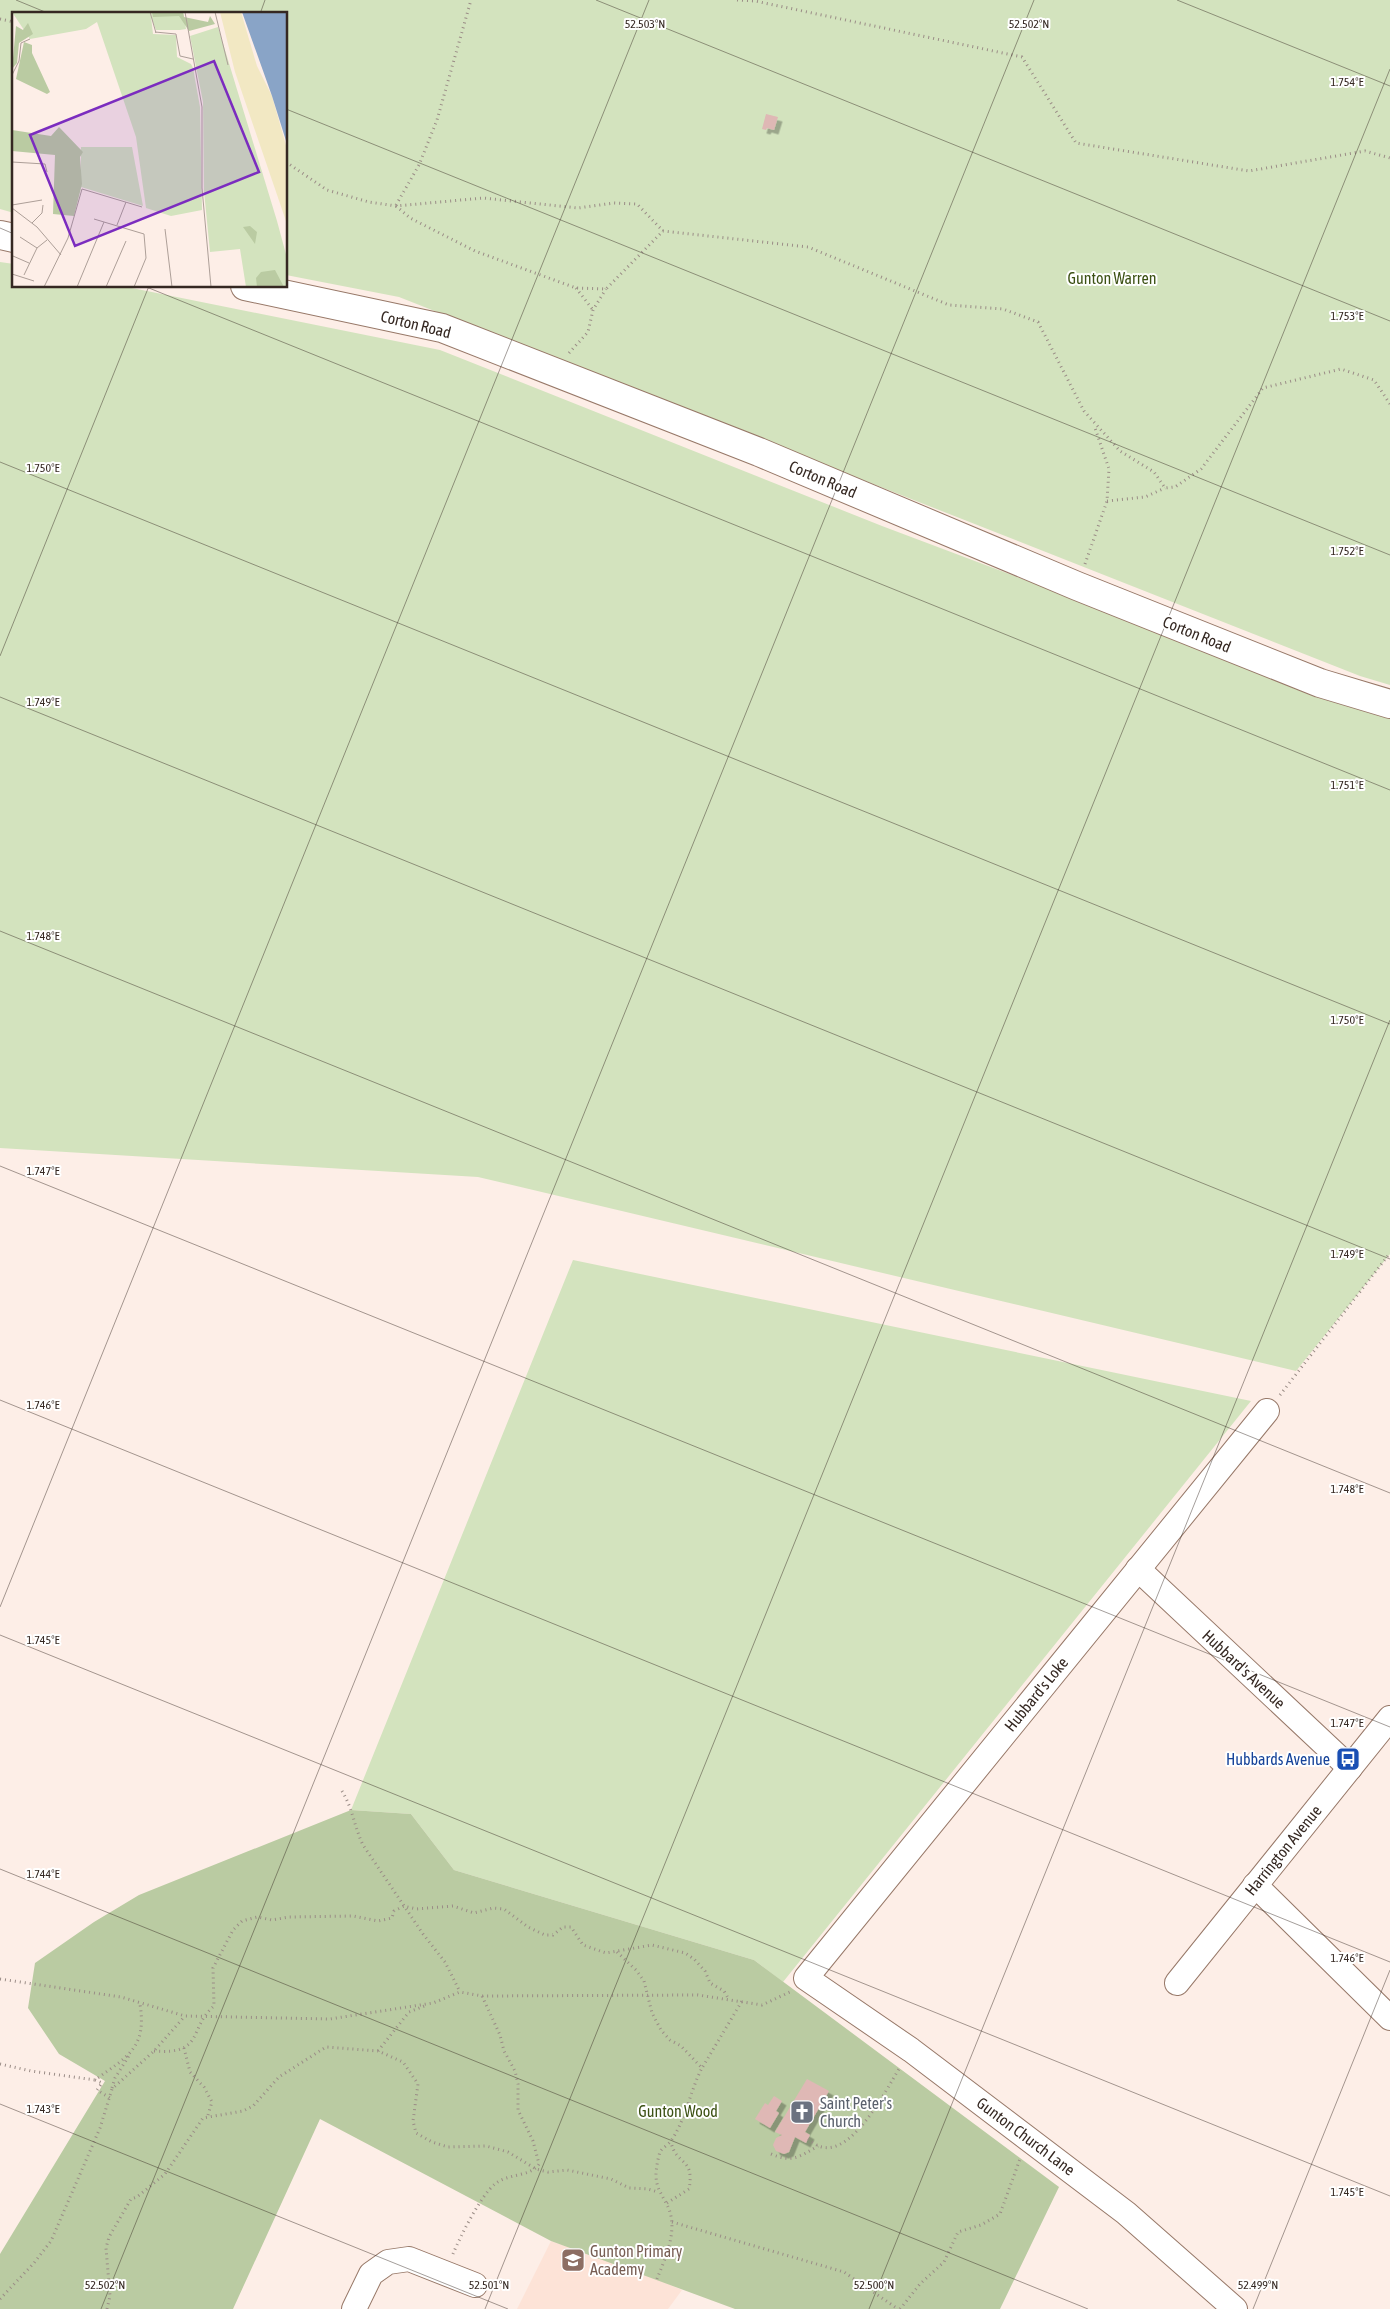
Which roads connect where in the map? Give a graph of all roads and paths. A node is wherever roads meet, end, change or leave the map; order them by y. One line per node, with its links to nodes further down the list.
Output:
1 (471, 0): 5 (path)
2 (737, 0): 3 (path)
3 (1390, 158)
4 (288, 163): 5 (path)
5 (396, 206): 6 (path); 8 (path)
6 (663, 231): 9 (path); 14 (path)
7 (254, 288): 11 (main road, Corton Road)
8 (576, 288): 9 (path); 10 (path)
9 (606, 288): 10 (path)
10 (592, 310): 11 (path)
11 (558, 374): 16 (main road, Corton Road)
12 (1390, 404): 14 (path)
13 (1095, 428): 15 (path)
14 (1165, 488): 15 (path)
15 (1107, 501): 16 (path)
16 (1077, 586): 17 (main road, Corton Road)
17 (1390, 704)
18 (1390, 1253): 19 (path)
19 (1267, 1411): 20 (street, Hubbard's Loke)
20 (1138, 1569): 22 (street, Hubbard's Avenue); 29 (street, Hubbard's Loke)
21 (1390, 1718): 22 (street, Harrington Avenue)
22 (1350, 1768): 24 (street, Harrington Avenue)
23 (342, 1791): 25 (path)
24 (1255, 1885): 28 (street, Harrington Avenue); 39 (street)
25 (404, 1906): 26 (path); 30 (path); 38 (path)
26 (617, 1952): 32 (path); 33 (path)
27 (0, 1978): 36 (path)
28 (1177, 1983)
29 (800, 1984): 34 (path); 67 (street, Gunton Church Lane)
30 (460, 1992): 31 (path); 35 (path)
31 (482, 1996): 32 (path); 56 (path)
32 (650, 1997): 33 (path); 46 (path)
33 (728, 1998): 34 (path)
34 (742, 2001): 46 (path)
35 (433, 2003): 38 (path); 43 (path)
36 (140, 2004): 37 (path); 41 (path)
37 (185, 2016): 38 (path); 42 (path)
38 (205, 2016): 40 (path)
39 (1390, 2018)
40 (184, 2048): 42 (path); 50 (path)
41 (132, 2050): 47 (path); 48 (path)
42 (154, 2051): 48 (path)
43 (378, 2051): 50 (path); 56 (path)
44 (0, 2064): 47 (path)
45 (902, 2064): 53 (path)
46 (702, 2068): 52 (path)
47 (95, 2080): 49 (path)
48 (112, 2089): 49 (path)
49 (110, 2098): 63 (path)
50 (208, 2115): 64 (path)
51 (808, 2140): 53 (path)
52 (671, 2142): 57 (path); 58 (path)
53 (819, 2145): 55 (path)
54 (1023, 2153): 66 (path)
55 (770, 2154)
56 (536, 2169): 57 (path); 60 (path)
57 (658, 2192): 58 (path)
58 (667, 2203): 59 (path)
59 (672, 2222): 61 (path); 66 (path)
60 (444, 2273): 62 (street); 65 (street)
61 (657, 2279)
62 (475, 2285)
63 (0, 2299)
64 (107, 2309)
65 (354, 2309)
66 (899, 2309)
67 (1235, 2309)

